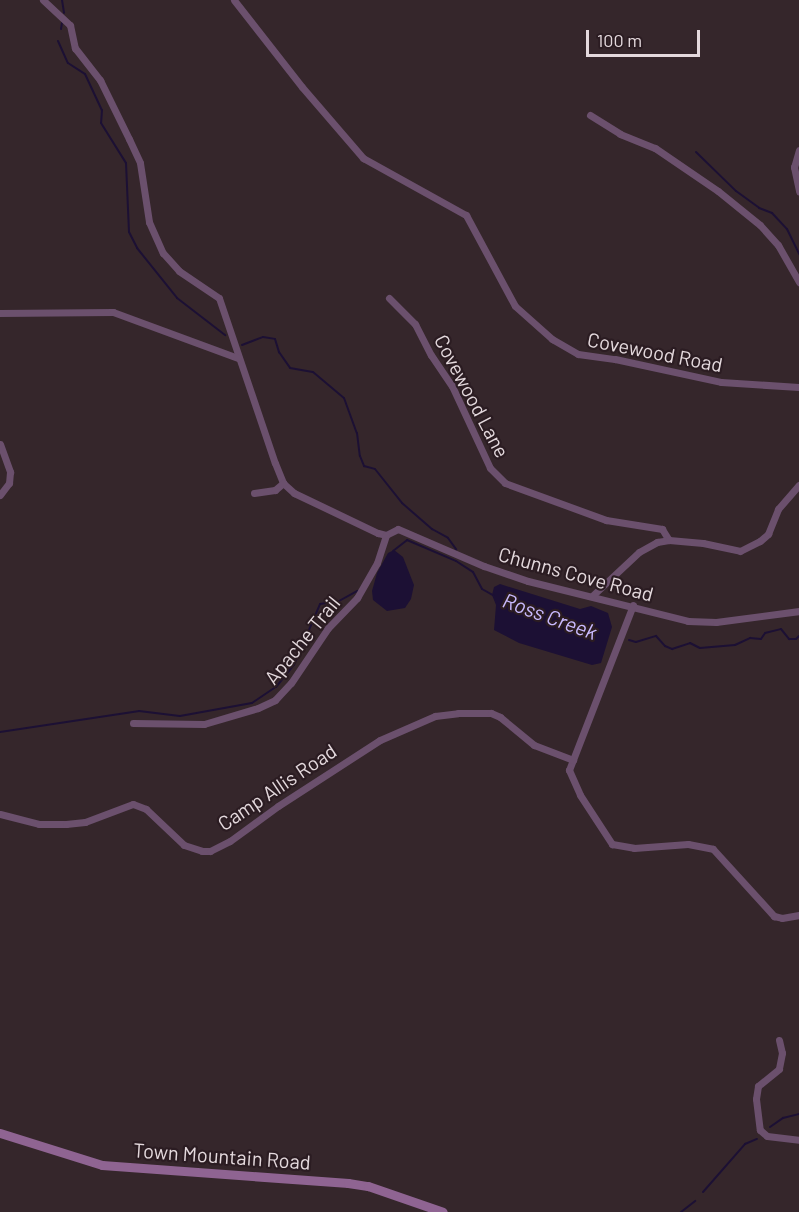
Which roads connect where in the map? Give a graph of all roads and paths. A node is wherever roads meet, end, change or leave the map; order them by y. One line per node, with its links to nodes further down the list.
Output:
1 (43, 0): 9 (street)
2 (234, 0): 10 (street, Covewood Road)
3 (590, 115): 6 (street)
4 (799, 150): 5 (street)
5 (799, 191)
6 (799, 282)
7 (389, 298): 17 (street, Covewood Lane)
8 (0, 313): 9 (street)
9 (238, 358): 12 (street)
10 (799, 387)
11 (0, 444): 15 (street)
12 (283, 483): 14 (street); 16 (street, Chunns Cove Road)
13 (799, 485): 17 (street)
14 (255, 493)
15 (0, 495)
16 (386, 535): 18 (street, Chunns Cove Road); 21 (street, Apache Trail)
17 (669, 540): 18 (street)
18 (592, 596): 19 (street, Chunns Cove Road)
19 (633, 605): 20 (street, Chunns Cove Road); 22 (street)
20 (799, 610)
21 (133, 723)
22 (573, 760): 23 (street, Camp Allis Road); 24 (street)
23 (0, 814)
24 (799, 915)
25 (779, 1040): 27 (street)
26 (0, 1133): 28 (main road, Town Mountain Road)
27 (799, 1140)
28 (443, 1212)

